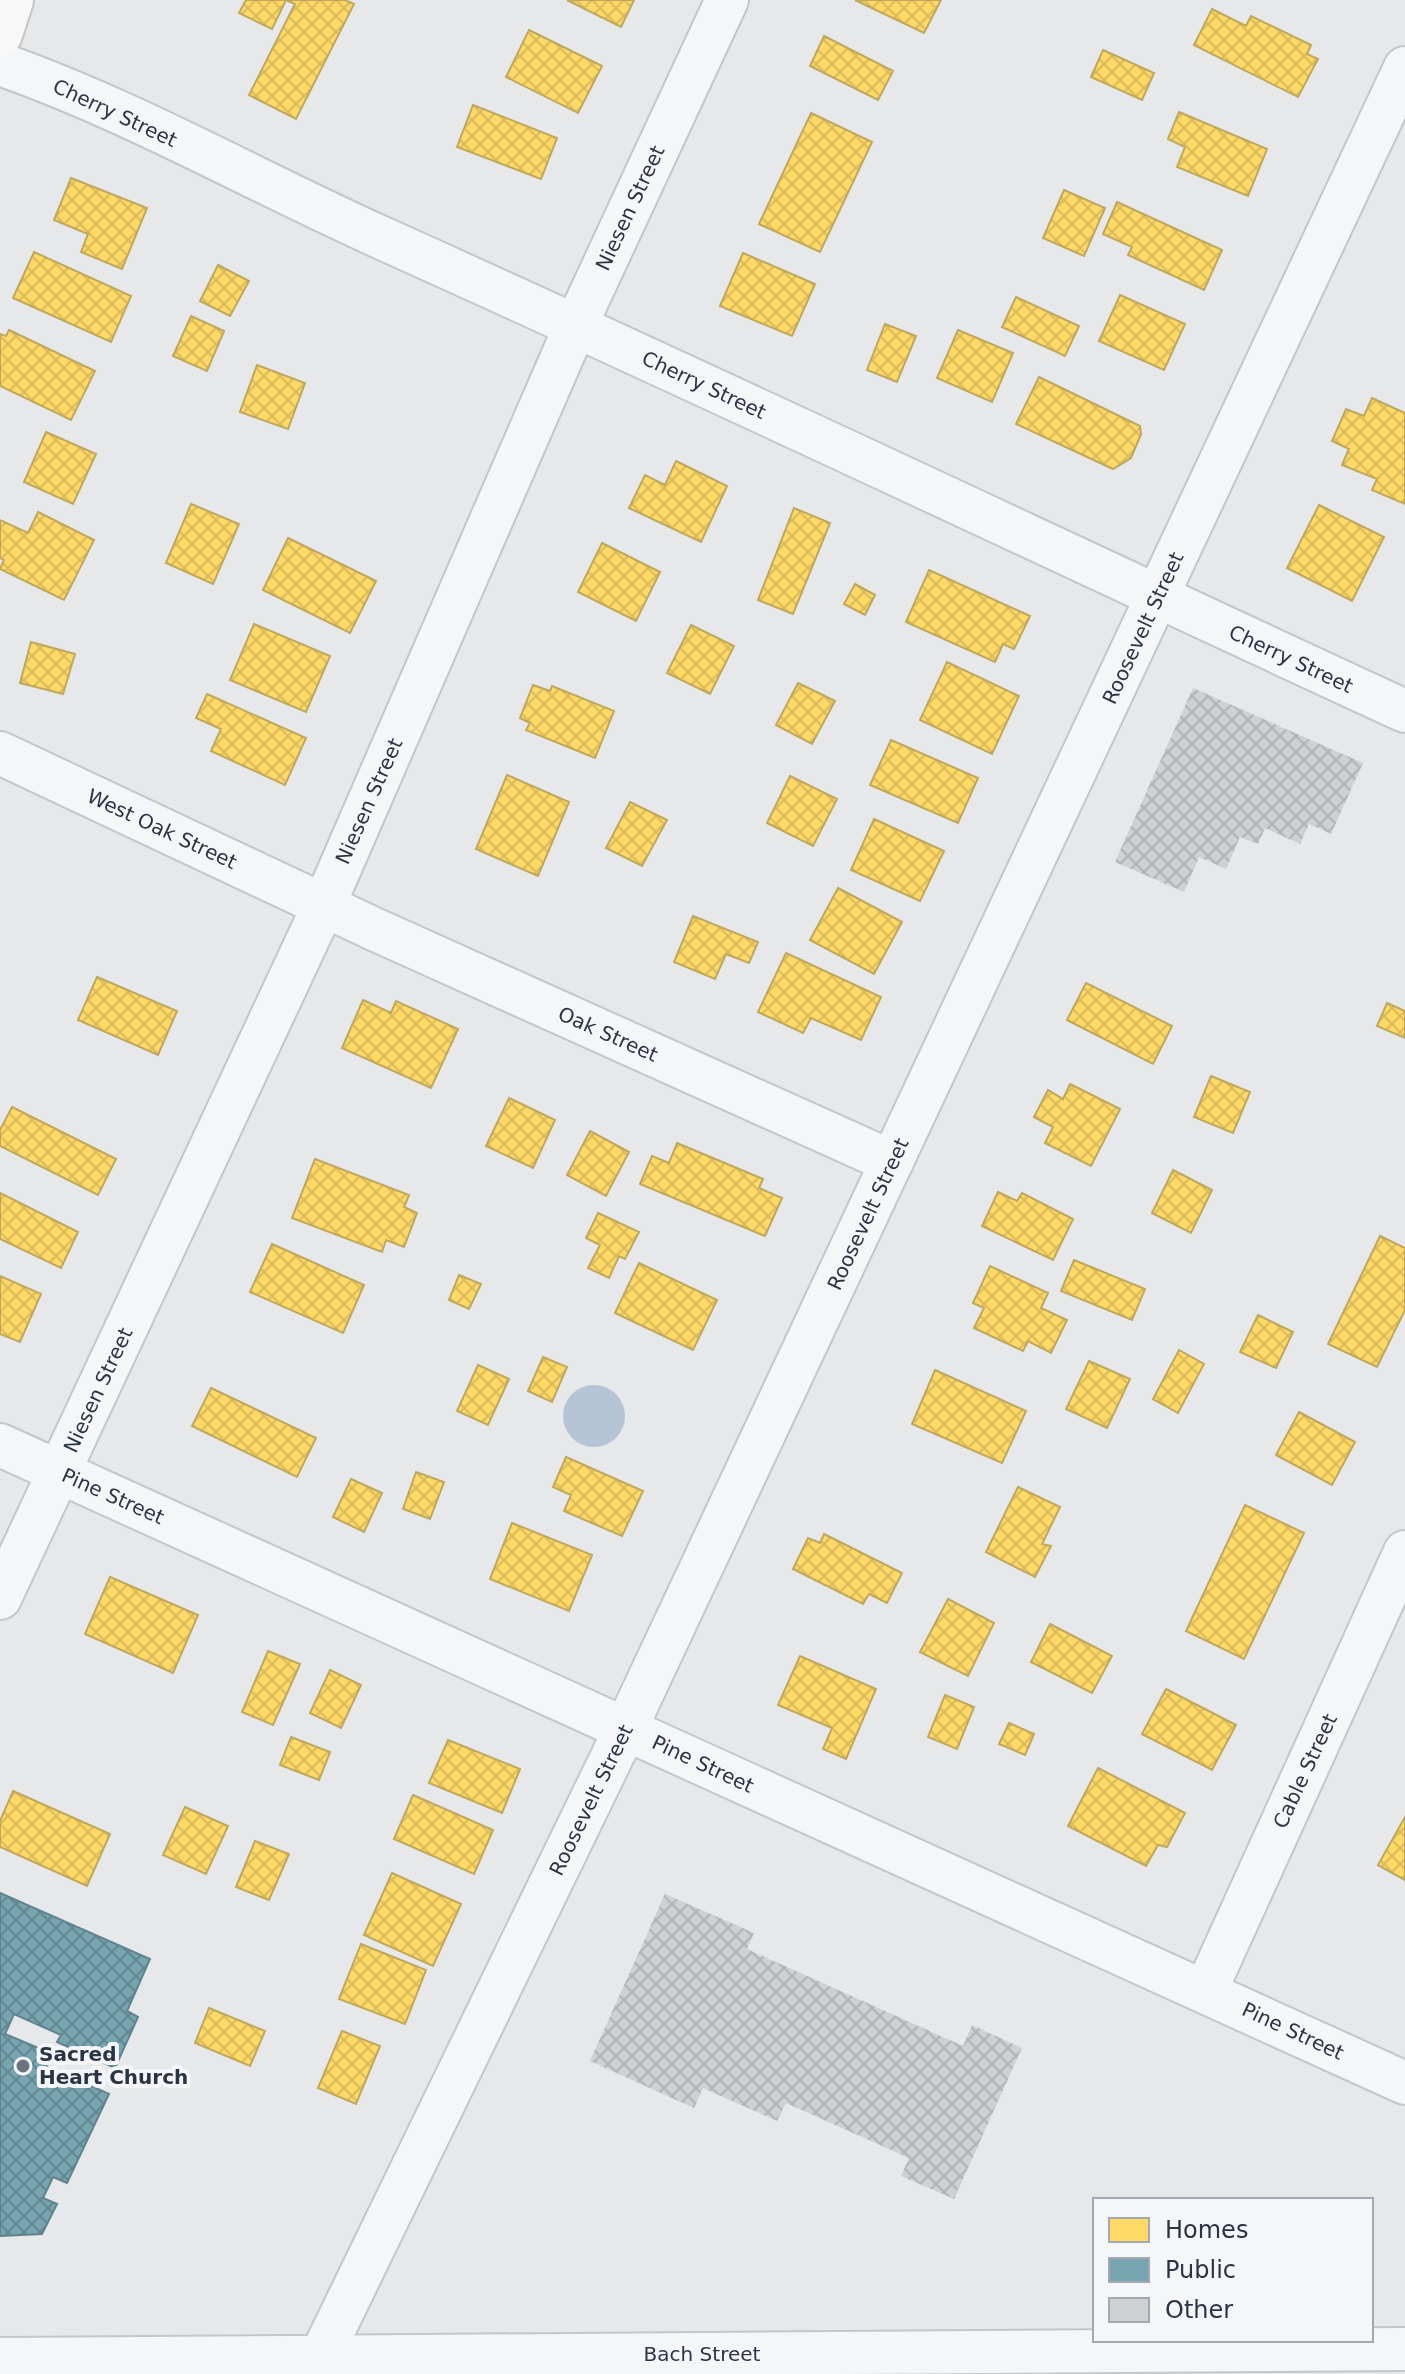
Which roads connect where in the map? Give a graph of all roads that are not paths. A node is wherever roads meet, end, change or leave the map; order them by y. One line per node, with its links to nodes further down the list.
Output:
1 (11, 0): 3 (street)
2 (727, 0): 6 (street, Niesen Street)
3 (0, 34)
4 (0, 64): 6 (street, Cherry Street)
5 (1405, 68): 7 (street, Roosevelt Street)
6 (576, 325): 7 (street, Cherry Street); 10 (street, Niesen Street)
7 (1158, 596): 8 (street, Cherry Street); 11 (street, Roosevelt Street)
8 (1405, 711)
9 (0, 753): 10 (street, West Oak Street)
10 (324, 905): 11 (street, Oak Street); 13 (street, Niesen Street)
11 (892, 1162): 16 (street, Roosevelt Street)
12 (0, 1445): 13 (street, Pine Street)
13 (59, 1472): 15 (street, Niesen Street); 16 (street, Pine Street)
14 (1405, 1552): 17 (street, Cable Street)
15 (0, 1598)
16 (626, 1728): 17 (street, Pine Street); 20 (street, Roosevelt Street)
17 (1206, 1990): 18 (street, Pine Street)
18 (1405, 2083)
19 (1405, 2349): 20 (street, Bach Street)
20 (321, 2356): 21 (street, Bach Street)
21 (0, 2359)

